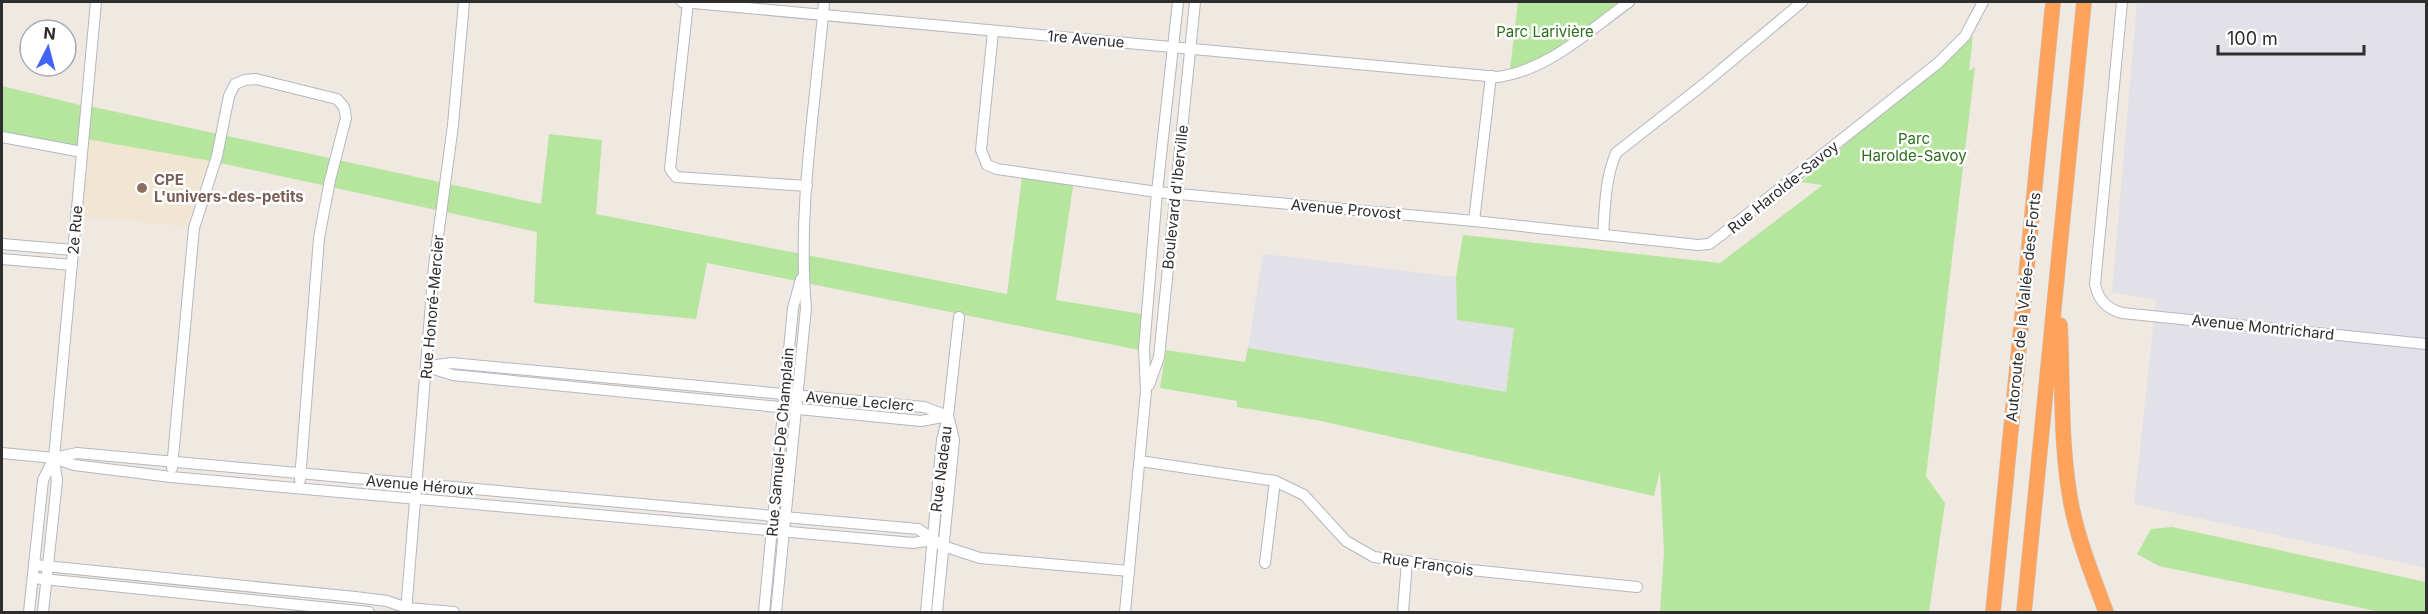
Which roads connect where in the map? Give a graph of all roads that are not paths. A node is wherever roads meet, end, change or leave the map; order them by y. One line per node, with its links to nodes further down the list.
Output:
1 (96, 2): 20 (street, 2e Rue)
2 (464, 2): 35 (street, Rue Honoré-Mercier)
3 (682, 2): 4 (street, 1re Avenue)
4 (688, 2): 14 (street, 1re Avenue); 21 (street)
5 (824, 2): 14 (street, Rue Samuel-De Champlain)
6 (1178, 2): 16 (street, Boulevard d'Iberville)
7 (1195, 2): 17 (street, Boulevard d'Iberville)
8 (1629, 2): 18 (street, 1re Avenue)
9 (1802, 2): 25 (street)
10 (1983, 2): 27 (street, Rue Harolde-Savoy)
11 (2053, 2): 71 (highway, Autoroute de la Vallée-des-Forts)
12 (2084, 2): 32 (highway, Autoroute de la Vallée-des-Forts)
13 (2122, 2): 34 (street, Avenue Montrichard)
14 (823, 15): 15 (street, 1re Avenue); 21 (street, Rue Samuel-De Champlain)
15 (993, 31): 16 (street, 1re Avenue); 22 (street, Avenue Provost)
16 (1173, 47): 17 (street, 1re Avenue); 22 (street, Boulevard d'Iberville)
17 (1190, 48): 18 (street, 1re Avenue); 23 (street, Boulevard d'Iberville)
18 (1491, 76): 24 (street)
19 (2, 136): 20 (street)
20 (82, 152): 28 (street, 2e Rue)
21 (807, 186): 31 (street, Rue Samuel-De Champlain)
22 (1157, 192): 23 (street, Avenue Provost); 39 (street, Boulevard d'Iberville)
23 (1175, 193): 24 (street, Avenue Provost); 39 (street, Boulevard d'Iberville)
24 (1474, 221): 25 (street, Avenue Provost)
25 (1603, 235): 27 (street, Avenue Provost)
26 (2, 244): 28 (street)
27 (1707, 244)
28 (73, 250): 30 (street, 2e Rue)
29 (2, 259): 30 (street)
30 (72, 265): 47 (street, 2e Rue)
31 (803, 273): 40 (street, Rue Samuel-De Champlain); 41 (street, Rue Samuel-De Champlain)
32 (2057, 274): 91 (highway, Autoroute de la Vallée-des-Forts); 92 (highway)
33 (959, 317): 45 (street)
34 (2427, 344)
35 (427, 367): 36 (street, Avenue Leclerc); 37 (street, Avenue Leclerc); 55 (street, Rue Honoré-Mercier)
36 (510, 368): 37 (street); 38 (street, Avenue Leclerc)
37 (509, 380): 42 (street, Avenue Leclerc)
38 (695, 385): 40 (street, Avenue Leclerc); 42 (street)
39 (1146, 391): 48 (street, Boulevard d'Iberville)
40 (785, 393): 41 (street, Avenue Leclerc); 43 (street, Rue Samuel-De Champlain)
41 (798, 395): 44 (street, Rue Samuel-De Champlain); 45 (street, Avenue Leclerc)
42 (693, 399): 43 (street, Avenue Leclerc)
43 (783, 408): 44 (street, Avenue Leclerc); 60 (street, Rue Samuel-De Champlain)
44 (796, 408): 45 (street, Avenue Leclerc); 61 (street, Rue Samuel-De Champlain)
45 (948, 416): 64 (street, Rue Nadeau); 65 (street, Rue Nadeau)
46 (2, 453): 47 (street, Avenue Héroux)
47 (54, 458): 49 (street, Avenue Héroux); 52 (street, Avenue Héroux); 68 (street, 2e Rue); 69 (street, 2e Rue)
48 (1140, 461): 53 (street, Rue François); 70 (street, Boulevard d'Iberville)
49 (172, 462): 50 (street, Avenue Héroux); 51 (street); 52 (street)
50 (239, 468): 51 (street, Avenue Héroux); 54 (street)
51 (300, 474): 55 (street, Avenue Héroux); 56 (street)
52 (171, 477): 54 (street, Avenue Héroux)
53 (1275, 481): 66 (street, Rue François); 67 (street)
54 (238, 482): 56 (street, Avenue Héroux)
55 (417, 485): 57 (street, Rue Honoré-Mercier); 58 (street, Avenue Héroux)
56 (299, 487): 57 (street, Avenue Héroux)
57 (416, 498): 59 (street, Avenue Héroux); 77 (street, Rue Honoré-Mercier)
58 (601, 501): 59 (street); 60 (street, Avenue Héroux)
59 (601, 515): 62 (street, Avenue Héroux)
60 (772, 515): 61 (street, Avenue Héroux); 62 (street, Rue Samuel-De Champlain)
61 (786, 517): 63 (street, Rue Samuel-De Champlain); 64 (street, Avenue Héroux)
62 (772, 530): 63 (street, Avenue Héroux); 83 (street, Rue Samuel-De Champlain)
63 (785, 531): 64 (street, Avenue Héroux); 84 (street, Rue Samuel-De Champlain)
64 (932, 540): 65 (street, Avenue Héroux); 85 (street, Rue Nadeau)
65 (943, 546): 70 (street, Avenue Héroux); 86 (street, Rue Nadeau)
66 (1407, 561): 75 (street, Rue François); 88 (street)
67 (1265, 563)
68 (35, 565): 69 (street); 72 (street, 2e Rue)
69 (49, 567): 73 (street, 2e Rue); 74 (street)
70 (1129, 571): 87 (street, Boulevard d'Iberville)
71 (1997, 572): 89 (highway); 90 (highway, Autoroute de la Vallée-des-Forts)
72 (33, 578): 73 (street); 78 (street, 2e Rue)
73 (47, 580): 76 (street); 79 (street, 2e Rue)
74 (234, 585): 76 (street); 77 (street)
75 (1637, 587)
76 (233, 599): 80 (street)
77 (406, 610): 81 (street); 82 (street)
78 (30, 612)
79 (43, 612)
80 (369, 612)
81 (390, 612)
82 (454, 612)
83 (764, 612)
84 (776, 612)
85 (926, 612)
86 (937, 612)
87 (1125, 612)
88 (1403, 612)
89 (1986, 612)
90 (1993, 612)
91 (2024, 612)
92 (2106, 612)

